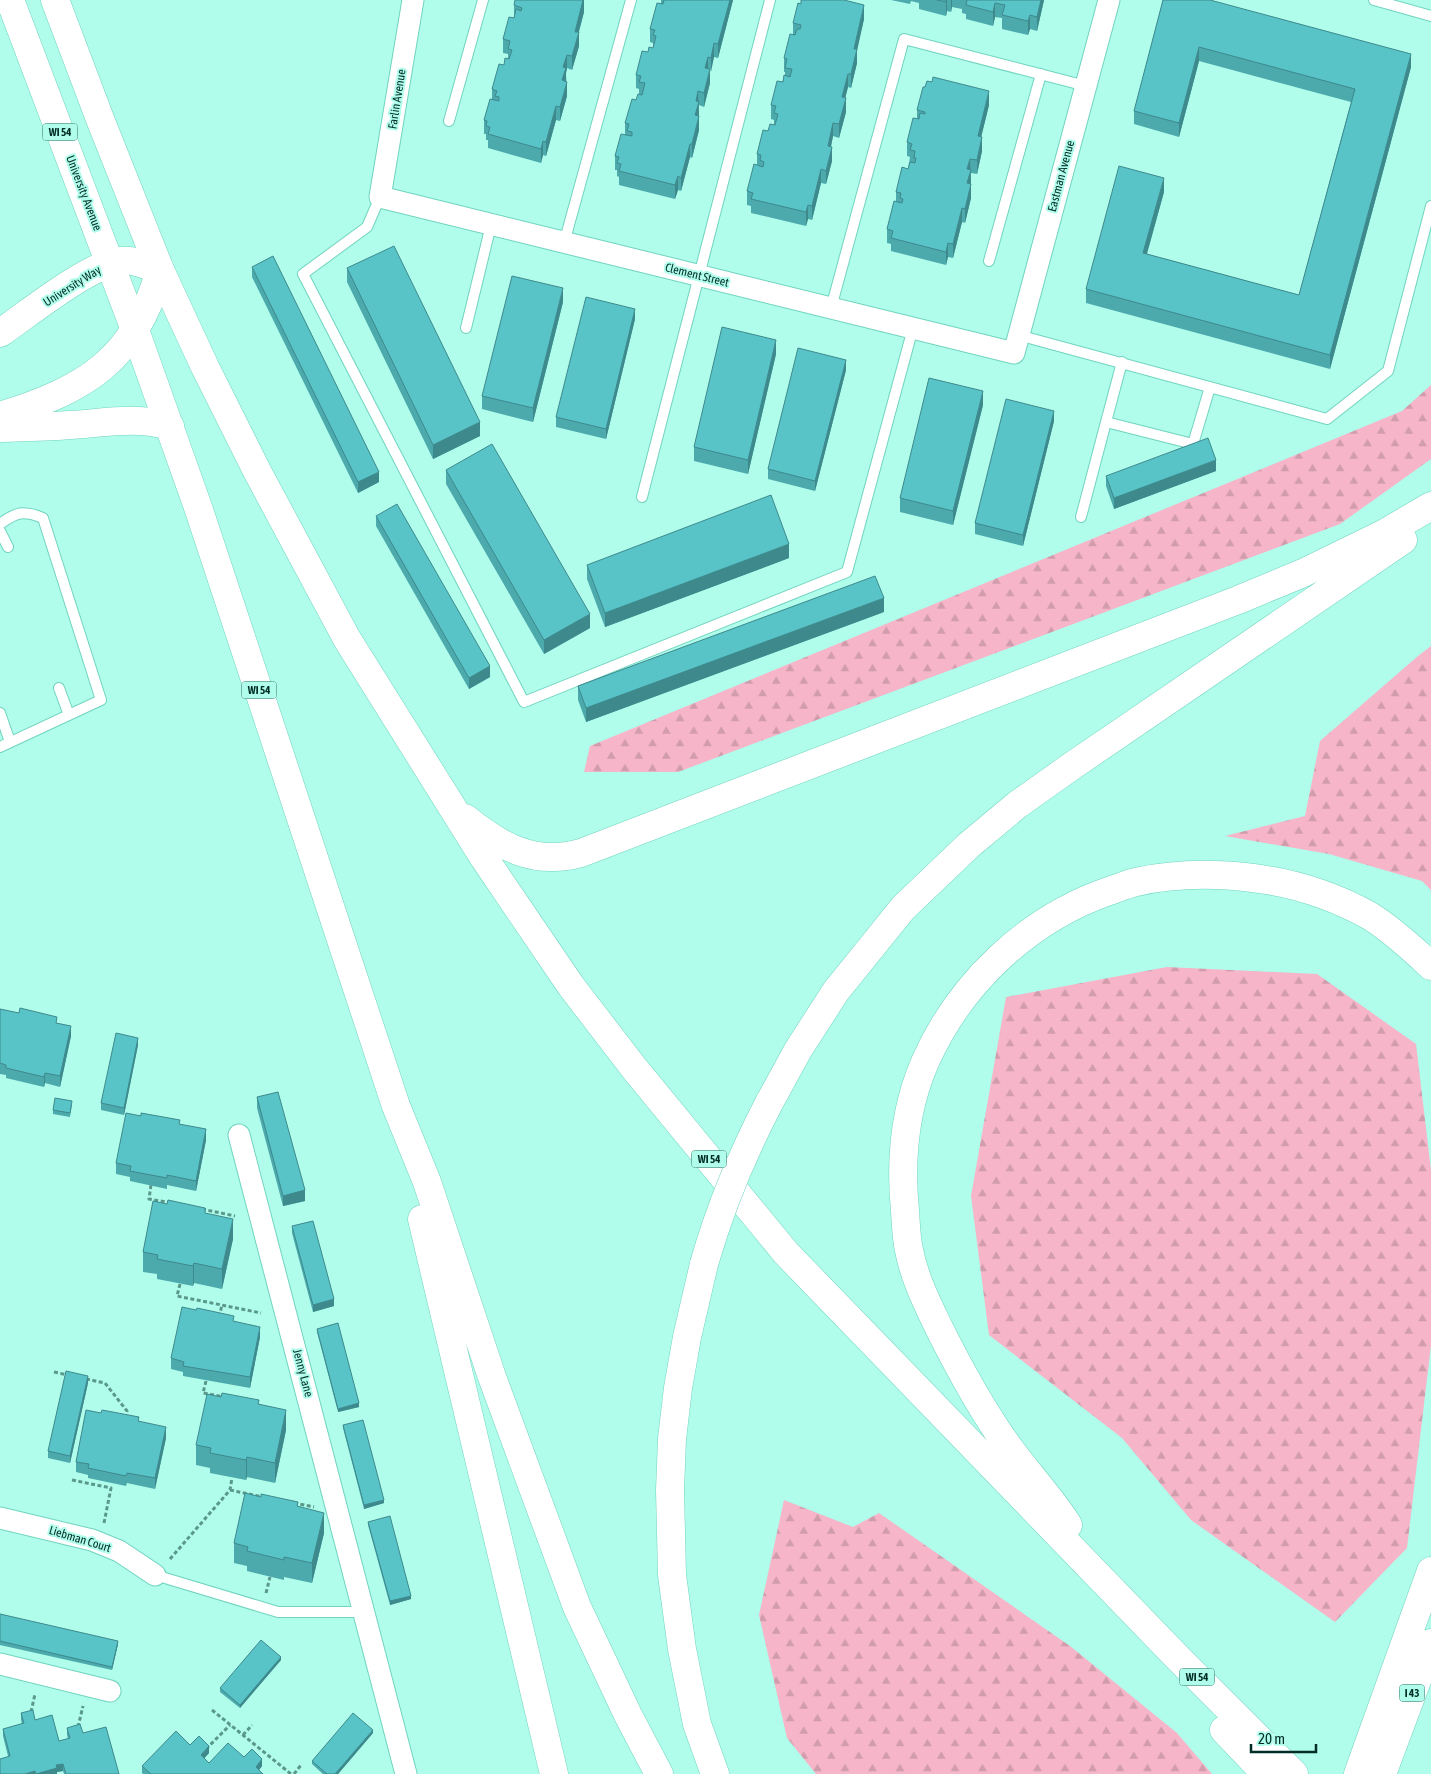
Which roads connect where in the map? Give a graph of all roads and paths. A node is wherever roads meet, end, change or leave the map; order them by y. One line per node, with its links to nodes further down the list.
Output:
1 (10, 0): 18 (main road, University Avenue / WI 54)
2 (54, 0): 19 (main road, WI 54)
3 (413, 0): 13 (street, Farlin Avenue)
4 (483, 0): 12 (lane)
5 (631, 0): 16 (lane)
6 (770, 0): 20 (lane)
7 (1109, 0): 11 (street, Eastman Avenue)
8 (1374, 0): 9 (lane)
9 (1431, 16)
10 (1042, 74): 11 (lane); 17 (lane); 21 (lane)
11 (1086, 86): 26 (street, Eastman Avenue)
12 (449, 121)
13 (380, 198): 15 (street, Clement Street); 23 (lane)
14 (1431, 206): 28 (lane)
15 (491, 225): 16 (street, Clement Street); 22 (lane)
16 (564, 242): 20 (street, Clement Street)
17 (989, 261)
18 (111, 263): 19 (main road, University Way); 24 (main road, University Avenue / WI 54); 25 (main road, University Way)
19 (160, 270): 24 (main road); 45 (main road, WI 54)
20 (700, 276): 21 (street, Clement Street); 33 (lane)
21 (831, 308): 23 (street, Clement Street)
22 (466, 328)
23 (913, 328): 26 (street, Clement Street)
24 (136, 330): 29 (main road); 31 (main road, WI 54)
25 (0, 333)
26 (1016, 344): 27 (lane)
27 (1122, 362): 28 (lane); 30 (lane)
28 (1210, 387): 30 (lane)
29 (0, 416)
30 (1106, 422): 35 (lane)
31 (170, 426): 32 (main road); 47 (main road, WI 54)
32 (0, 428)
33 (642, 497)
34 (1431, 506): 45 (main road)
35 (1081, 517)
36 (1431, 520): 94 (main road, bridge)
37 (0, 524): 42 (lane)
38 (0, 531): 39 (lane)
39 (8, 548)
40 (59, 688): 42 (lane)
41 (0, 713): 43 (lane)
42 (69, 715): 43 (lane)
43 (10, 742): 44 (lane)
44 (0, 747)
45 (451, 806): 73 (main road, WI 54)
46 (1431, 966): 73 (main road)
47 (396, 1106): 92 (main road); 93 (main road, WI 54)
48 (239, 1135): 74 (street, Jenny Lane)
49 (152, 1185): 50 (path)
50 (177, 1204)
51 (196, 1208): 52 (path)
52 (235, 1216)
53 (180, 1284): 54 (path)
54 (222, 1305): 55 (path); 56 (path)
55 (261, 1313)
56 (218, 1323)
57 (54, 1372): 58 (path)
58 (71, 1375)
59 (79, 1377): 62 (path)
60 (206, 1381): 61 (path)
61 (229, 1398)
62 (125, 1421)
63 (232, 1478): 65 (path)
64 (72, 1480): 70 (path)
65 (230, 1490): 66 (path); 72 (path)
66 (267, 1498)
67 (286, 1501): 68 (path)
68 (314, 1507)
69 (0, 1518): 70 (street, Liebman Court)
70 (99, 1543): 72 (street, Liebman Court)
71 (1431, 1571): 85 (main road)
72 (155, 1574): 74 (lane)
73 (1103, 1579): 76 (main road, WI 54)
74 (365, 1612): 91 (street, Jenny Lane)
75 (1431, 1643): 85 (main road, I 43)
76 (1177, 1657): 95 (main road); 96 (main road, WI 54)
77 (0, 1664): 78 (street)
78 (88, 1686): 79 (street); 83 (path)
79 (110, 1691)
80 (212, 1710): 81 (path)
81 (230, 1725): 84 (path); 86 (path)
82 (252, 1725): 84 (path)
83 (79, 1732)
84 (243, 1735): 87 (path)
85 (1382, 1742): 97 (main road); 98 (main road, I 43)
86 (205, 1750)
87 (267, 1754): 88 (path); 90 (path)
88 (263, 1758)
89 (301, 1765): 90 (path)
90 (292, 1774)
91 (406, 1774)
92 (554, 1774)
93 (659, 1774)
94 (715, 1774)
95 (1266, 1774)
96 (1294, 1774)
97 (1358, 1774)
98 (1382, 1774)

